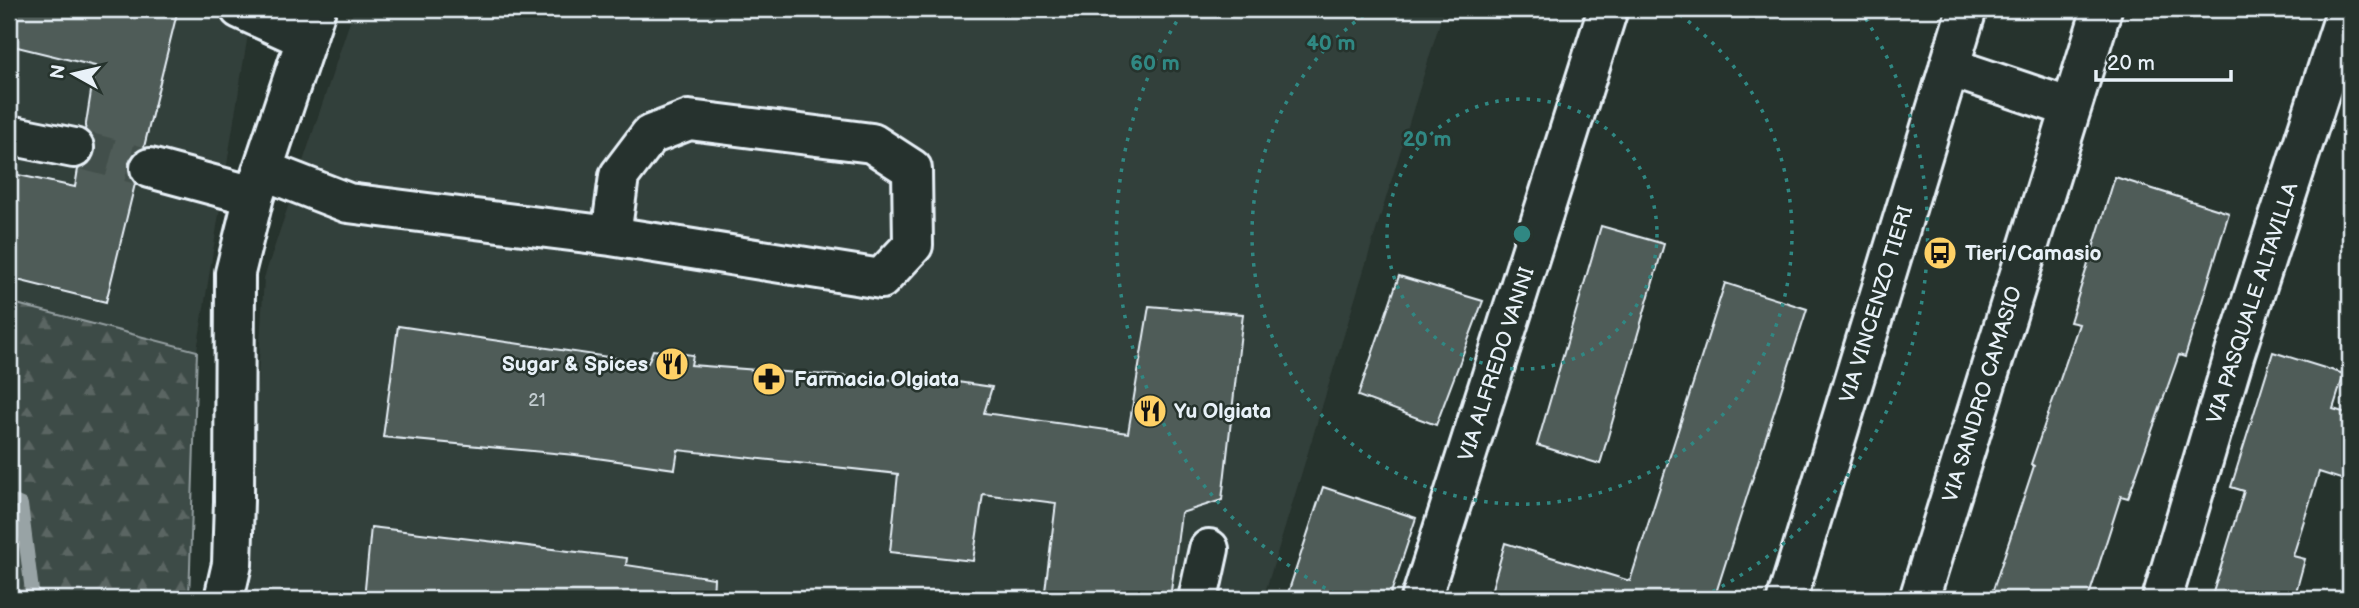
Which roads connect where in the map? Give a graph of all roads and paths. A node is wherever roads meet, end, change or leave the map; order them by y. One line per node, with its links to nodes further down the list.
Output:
1 (240, 9): 6 (street)
2 (1608, 9): 17 (street, VIA ALFREDO VANNI)
3 (1967, 9): 7 (street, VIA VINCENZO TIERI)
4 (2102, 9): 8 (street, VIA SANDRO CAMASIO)
5 (2347, 9): 20 (street, VIA PASQUALE ALTAVILLA)
6 (311, 24): 12 (street)
7 (1949, 67): 8 (street); 18 (street, VIA VINCENZO TIERI)
8 (2071, 107): 19 (street, VIA SANDRO CAMASIO)
9 (9, 135): 10 (street)
10 (74, 148)
11 (150, 168): 12 (street)
12 (258, 183): 13 (street); 15 (street)
13 (611, 236): 13 (street)
14 (1209, 549): 16 (street)
15 (224, 599)
16 (1198, 599)
17 (1421, 599)
18 (1787, 599)
19 (1919, 599)
20 (2162, 599)

